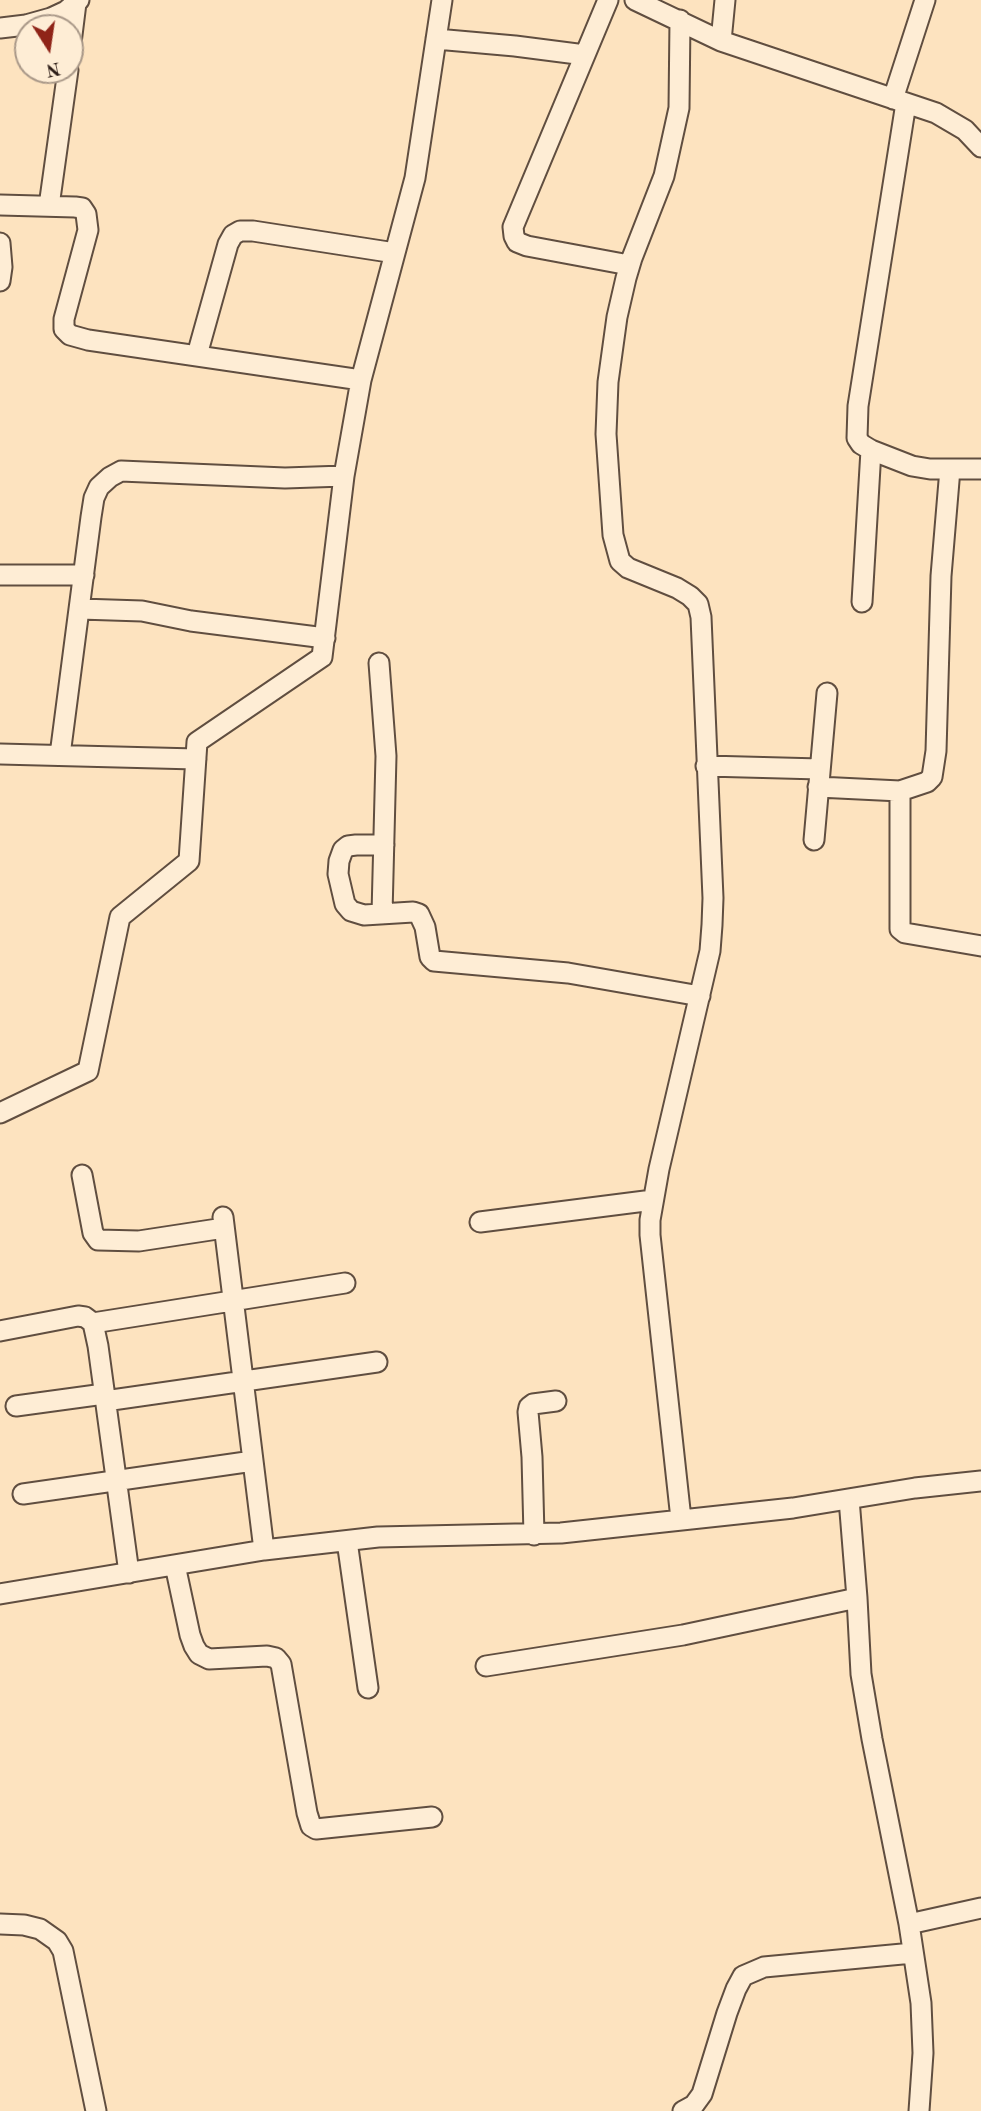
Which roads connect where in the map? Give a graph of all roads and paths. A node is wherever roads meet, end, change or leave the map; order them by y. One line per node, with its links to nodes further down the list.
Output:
1 (442, 0): 9 (street)
2 (608, 0): 11 (street)
3 (635, 0): 7 (street)
4 (725, 0): 10 (street)
5 (925, 0): 13 (street)
6 (78, 2): 8 (street)
7 (680, 20): 10 (street); 19 (street)
8 (0, 28)
9 (436, 39): 11 (street); 18 (street)
10 (721, 41): 13 (street)
11 (585, 55): 19 (street)
12 (66, 84): 16 (street)
13 (900, 101): 14 (street); 23 (street)
14 (981, 147)
15 (0, 205): 16 (street)
16 (49, 206): 21 (street)
17 (0, 243): 20 (street)
18 (395, 253): 21 (street); 22 (street)
19 (629, 265): 37 (street)
20 (0, 275)
21 (197, 355): 22 (street)
22 (360, 380): 26 (street)
23 (871, 450): 24 (street); 29 (street)
24 (950, 469): 25 (street); 39 (street)
25 (981, 470)
26 (344, 476): 28 (street); 31 (street)
27 (0, 575): 28 (street)
28 (84, 575): 30 (street)
29 (862, 602)
30 (80, 609): 31 (street); 35 (street)
31 (325, 638): 36 (street)
32 (379, 663): 41 (street)
33 (827, 693): 38 (street)
34 (0, 754): 35 (street)
35 (60, 755): 36 (street)
36 (196, 759): 45 (street)
37 (706, 766): 38 (street); 44 (street)
38 (819, 778): 39 (street); 40 (street)
39 (900, 791): 43 (street)
40 (814, 840)
41 (384, 845): 42 (street); 42 (street)
42 (382, 914): 44 (street)
43 (981, 946)
44 (700, 996): 47 (street)
45 (0, 1114)
46 (82, 1175): 50 (street)
47 (653, 1200): 48 (street); 63 (street)
48 (480, 1222)
49 (345, 1283): 50 (street)
50 (233, 1301): 51 (street); 54 (street)
51 (93, 1323): 52 (street); 55 (street)
52 (0, 1331)
53 (377, 1362): 54 (street)
54 (244, 1382): 55 (street); 58 (street)
55 (104, 1398): 57 (street); 60 (street)
56 (556, 1401): 64 (street)
57 (16, 1406)
58 (253, 1461): 60 (street); 66 (street)
59 (981, 1480): 62 (street)
60 (116, 1481): 61 (street); 68 (street)
61 (23, 1494)
62 (849, 1499): 63 (street); 70 (street)
63 (681, 1519): 64 (street)
64 (534, 1535): 65 (street)
65 (347, 1541): 66 (street); 72 (street)
66 (264, 1550): 67 (street)
67 (175, 1565): 68 (street); 73 (street)
68 (129, 1573): 69 (street)
69 (0, 1594)
70 (858, 1598): 71 (street); 76 (street)
71 (486, 1666)
72 (368, 1688)
73 (432, 1817)
74 (981, 1908): 76 (street)
75 (0, 1924): 78 (street)
76 (909, 1924): 77 (street)
77 (913, 1953): 79 (street); 80 (street)
78 (96, 2111)
79 (683, 2111)
80 (919, 2111)

